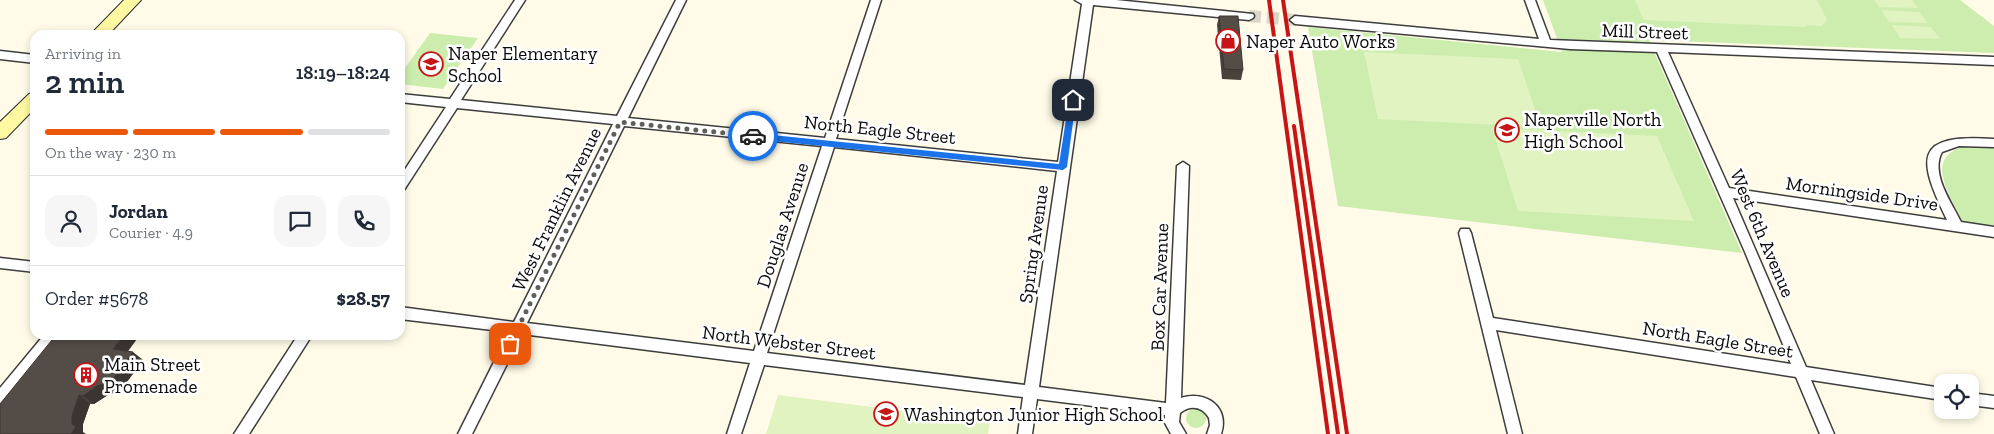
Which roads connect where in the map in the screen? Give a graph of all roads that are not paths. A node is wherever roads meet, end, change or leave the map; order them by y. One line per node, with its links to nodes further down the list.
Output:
1 (133, 0): 10 (street)
2 (520, 0): 18 (street)
3 (681, 0): 19 (street, West Franklin Avenue)
4 (876, 0): 22 (street, Douglas Avenue)
5 (1080, 0): 6 (street)
6 (1088, 0): 8 (street); 24 (street, Spring Avenue)
7 (1530, 0): 11 (street)
8 (1249, 16)
9 (1295, 20): 11 (street, Mill Street)
10 (103, 30)
11 (1546, 43): 12 (street, Mill Street)
12 (1661, 49): 15 (street, Mill Street); 26 (street, West 6th Avenue)
13 (0, 55): 14 (street)
14 (30, 58)
15 (1994, 61)
16 (405, 99): 18 (street, North Eagle Street)
17 (30, 103): 20 (street)
18 (454, 104): 19 (street, North Eagle Street); 25 (street)
19 (620, 122): 22 (street, North Eagle Street); 34 (street, West Franklin Avenue)
20 (0, 133)
21 (1994, 143): 27 (street)
22 (829, 144): 24 (street, North Eagle Street); 37 (street, Douglas Avenue)
23 (1183, 166): 44 (street, Box Car Avenue)
24 (1063, 167): 39 (street, Spring Avenue)
25 (405, 179)
26 (1725, 192): 27 (street, Morningside Drive); 38 (street, West 6th Avenue)
27 (1957, 226): 28 (street, Morningside Drive)
28 (1994, 232)
29 (1465, 233): 33 (street)
30 (0, 263): 31 (street)
31 (30, 266)
32 (405, 314): 34 (street, North Webster Street)
33 (1488, 323): 38 (street, North Eagle Street); 51 (street)
34 (518, 328): 37 (street, North Webster Street); 46 (street, West Franklin Avenue)
35 (48, 340): 41 (street)
36 (302, 340): 45 (street)
37 (759, 359): 39 (street, North Webster Street); 47 (street, Douglas Avenue)
38 (1801, 372): 40 (street, North Eagle Street); 52 (street, West 6th Avenue)
39 (1031, 392): 44 (street, North Webster Street); 48 (street, Spring Avenue)
40 (1934, 393)
41 (0, 398)
42 (1979, 400): 43 (street)
43 (1994, 402)
44 (1173, 410): 49 (street); 50 (street, North Webster Street)
45 (241, 434)
46 (465, 434)
47 (734, 434)
48 (1025, 434)
49 (1178, 434)
50 (1214, 434)
51 (1515, 434)
52 (1827, 434)

